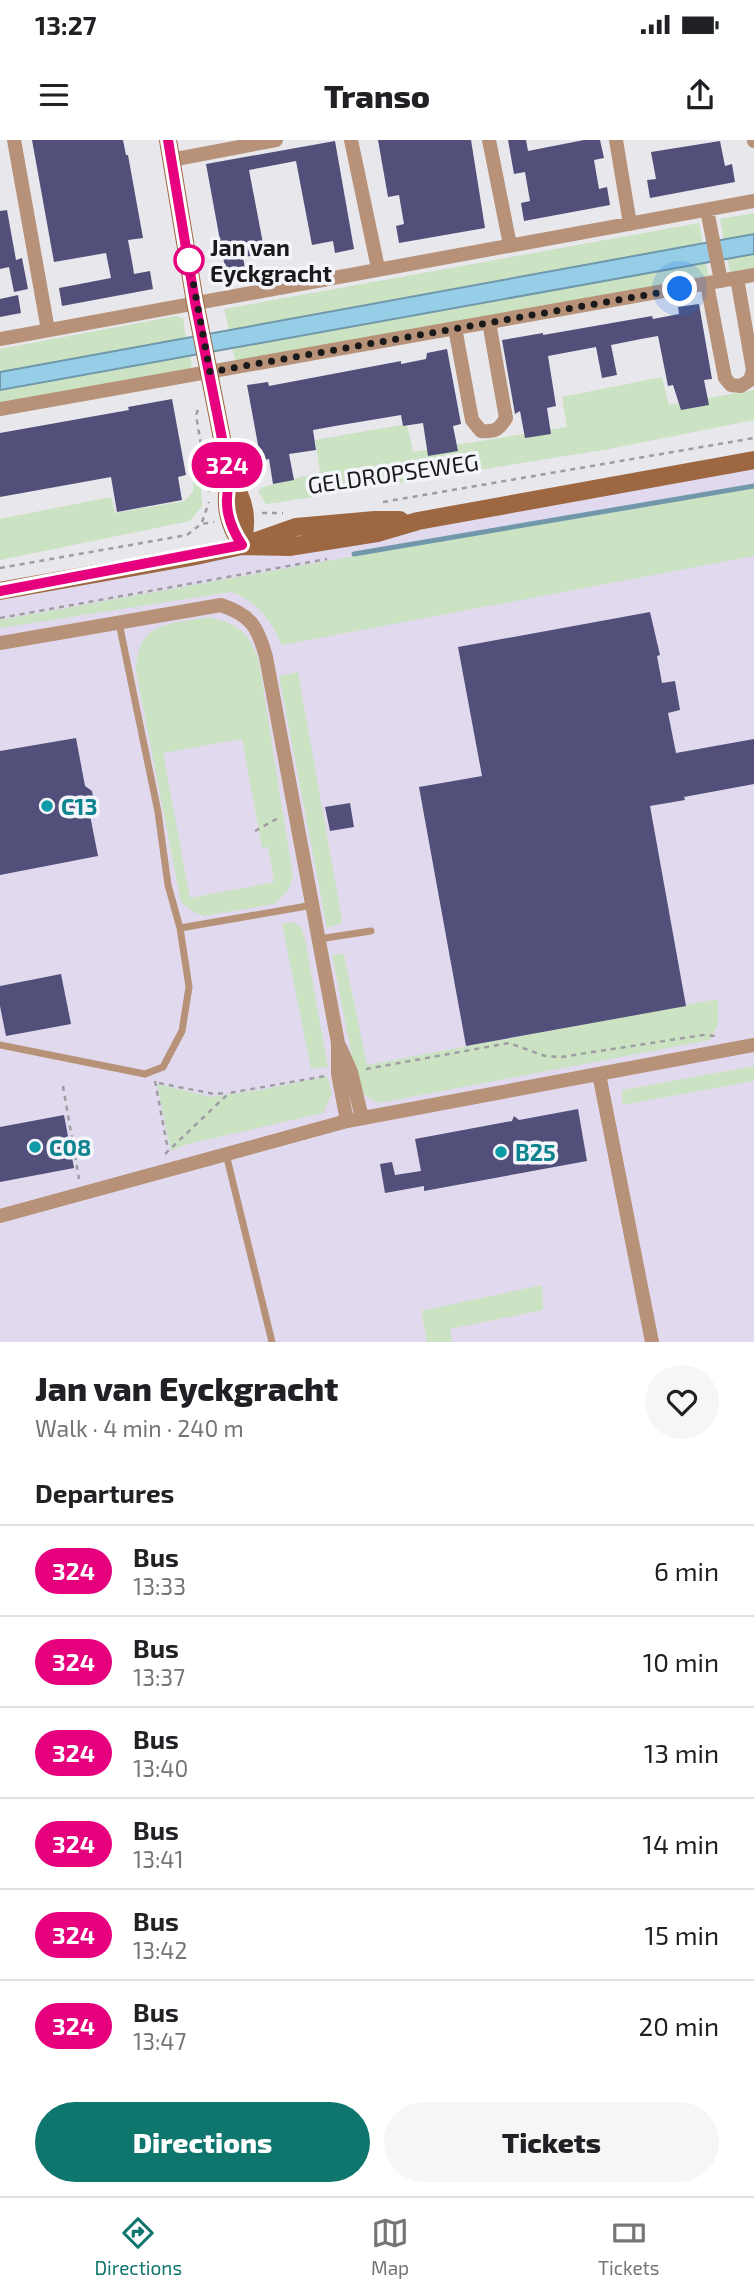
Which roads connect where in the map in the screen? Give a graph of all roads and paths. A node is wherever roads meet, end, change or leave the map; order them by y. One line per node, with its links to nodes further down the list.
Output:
1 (14, 140): 19 (street)
2 (168, 140): 7 (main road)
3 (351, 140): 12 (street)
4 (489, 140): 11 (street)
5 (616, 140): 10 (street)
6 (271, 141): 7 (street)
7 (171, 160): 16 (main road)
8 (754, 201): 9 (street)
9 (708, 215): 10 (street); 15 (street)
10 (631, 224): 11 (street)
11 (510, 245): 12 (street)
12 (379, 268): 16 (street)
13 (754, 275): 14 (street)
14 (737, 278): 15 (street); 15 (street)
15 (716, 279): 17 (street)
16 (195, 302): 19 (street); 21 (main road)
17 (489, 322): 18 (street); 18 (street)
18 (455, 328): 21 (street)
19 (48, 330): 20 (street)
20 (0, 339)
21 (209, 371): 22 (street); 27 (main road); 28 (path)
22 (0, 409)
23 (754, 438): 25 (path, GELDROPSEWEG)
24 (754, 460): 29 (main road, GELDROPSEWEG)
25 (373, 503)
26 (284, 513): 27 (path, GELDROPSEWEG)
27 (237, 518): 28 (path, GELDROPSEWEG); 29 (main road)
28 (201, 524): 30 (path, GELDROPSEWEG)
29 (242, 545): 31 (main road, GELDROPSEWEG)
30 (0, 568)
31 (0, 591)
32 (118, 622): 33 (street); 34 (street); 37 (lane)
33 (0, 643)
34 (295, 808): 35 (path); 36 (street)
35 (255, 831)
36 (313, 905): 37 (lane); 39 (street)
37 (180, 928): 40 (lane)
38 (370, 932): 39 (lane)
39 (319, 939): 42 (street)
40 (0, 1045)
41 (750, 1046): 42 (path); 43 (street)
42 (345, 1073): 45 (path); 46 (street)
43 (599, 1074): 46 (street); 53 (street)
44 (62, 1086): 50 (path)
45 (229, 1093): 47 (path); 47 (path)
46 (354, 1120): 48 (street)
47 (168, 1151): 49 (path)
48 (226, 1153): 49 (street); 52 (lane)
49 (143, 1175): 50 (street)
50 (82, 1193): 51 (street)
51 (0, 1216)
52 (272, 1342)
53 (652, 1342)

